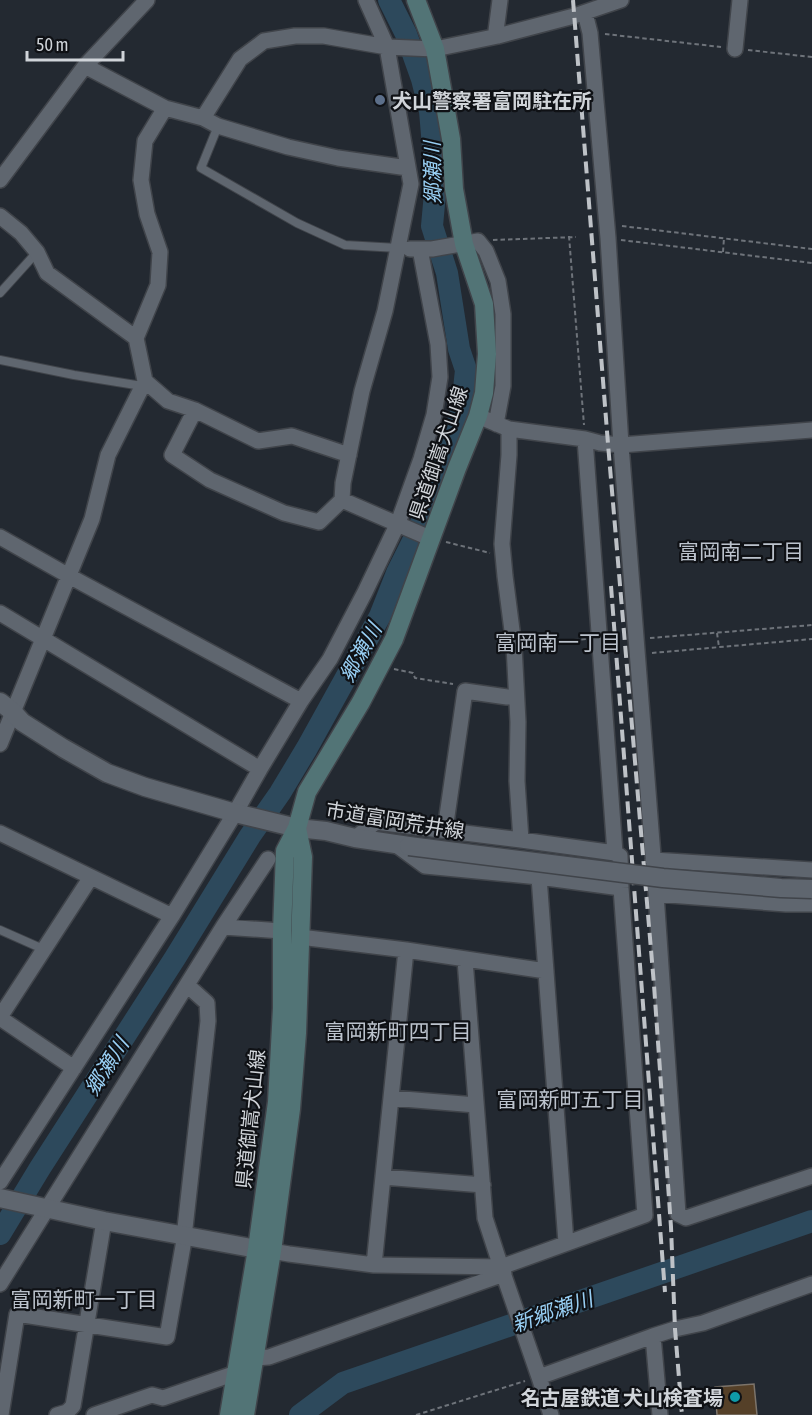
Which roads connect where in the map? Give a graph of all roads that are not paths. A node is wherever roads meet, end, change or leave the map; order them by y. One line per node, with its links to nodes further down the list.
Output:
1 (147, 0): 12 (street)
2 (366, 0): 9 (street)
3 (416, 0): 10 (main road, 県道御嵩犬山線)
4 (500, 0): 8 (street)
5 (621, 0): 7 (street)
6 (740, 0): 11 (street)
7 (585, 12): 8 (street); 32 (street)
8 (498, 36): 10 (street)
9 (387, 47): 10 (street); 14 (street); 16 (street)
10 (435, 49): 19 (main road, 県道御嵩犬山線)
11 (735, 49)
12 (85, 66): 13 (street); 17 (street)
13 (165, 108): 14 (street); 24 (street)
14 (203, 118): 15 (street)
15 (218, 126): 16 (street); 20 (lane)
16 (408, 168): 20 (street)
17 (0, 180)
18 (0, 216): 22 (street)
19 (471, 242): 21 (street); 28 (main road, 県道御嵩犬山線); 29 (street)
20 (398, 248): 21 (street); 33 (street)
21 (426, 249): 35 (street)
22 (37, 252): 23 (lane); 24 (street)
23 (0, 293)
24 (135, 338): 26 (street)
25 (0, 360): 26 (lane)
26 (143, 384): 27 (street); 38 (street)
27 (195, 410): 33 (street); 34 (street)
28 (478, 416): 29 (street); 37 (main road, 県道御嵩犬山線)
29 (503, 427): 31 (street); 51 (street)
30 (812, 430): 32 (street)
31 (585, 439): 32 (street); 53 (street)
32 (621, 445): 55 (street)
33 (349, 455): 34 (street)
34 (342, 500): 35 (street)
35 (398, 523): 37 (street); 42 (street)
36 (0, 537): 38 (street)
37 (432, 539): 47 (main road, 県道御嵩犬山線)
38 (69, 576): 40 (street); 42 (street)
39 (0, 613): 40 (street)
40 (43, 640): 43 (street); 45 (street)
41 (507, 697): 48 (street)
42 (301, 701): 45 (street)
43 (6, 707): 44 (street); 46 (street, 市道富岡荒井線)
44 (0, 744)
45 (260, 769): 46 (street)
46 (235, 813): 47 (street, 市道富岡荒井線); 63 (street)
47 (297, 828): 50 (street, 市道富岡荒井線); 66 (main road, 県道御嵩犬山線); 67 (main road, 県道御嵩犬山線)
48 (445, 830): 50 (street); 51 (street)
49 (0, 833): 57 (street)
50 (355, 838): 52 (street, 市道富岡荒井線)
51 (520, 840): 53 (street)
52 (402, 845): 58 (street); 60 (street, 市道富岡荒井線, bridge)
53 (615, 853): 59 (street)
54 (268, 859): 64 (street)
55 (653, 860): 56 (street); 61 (street)
56 (812, 870)
57 (91, 877): 63 (street); 68 (street)
58 (539, 877): 59 (street); 71 (street)
59 (621, 888): 85 (street)
60 (812, 889)
61 (656, 894): 62 (street); 77 (street)
62 (812, 904)
63 (172, 916): 74 (street)
64 (223, 927): 66 (street); 72 (street)
65 (0, 930): 68 (lane)
66 (282, 931): 86 (main road, 県道御嵩犬山線)
67 (300, 937): 69 (street); 86 (main road, 県道御嵩犬山線)
68 (43, 949): 73 (street)
69 (406, 950): 70 (street); 75 (street)
70 (465, 960): 71 (street); 76 (street)
71 (546, 971): 85 (street)
72 (187, 985): 82 (street); 84 (street)
73 (0, 1018): 74 (street)
74 (74, 1068): 79 (street)
75 (391, 1098): 76 (street); 78 (street)
76 (477, 1105): 80 (street)
77 (812, 1176)
78 (383, 1177): 80 (street); 87 (street)
79 (0, 1182)
80 (483, 1185): 88 (street)
81 (0, 1198): 82 (street)
82 (46, 1209): 83 (street); 89 (street)
83 (104, 1221): 84 (street); 91 (street)
84 (184, 1236): 86 (street); 91 (street)
85 (566, 1243): 88 (street)
86 (265, 1250): 87 (street); 93 (main road, 県道御嵩犬山線); 95 (main road, 県道御嵩犬山線)
87 (374, 1265): 88 (street)
88 (502, 1271): 93 (street); 94 (street)
89 (0, 1284)
90 (812, 1284): 92 (street)
91 (86, 1325): 96 (street); 97 (street)
92 (653, 1336): 94 (street); 102 (street)
93 (255, 1358): 95 (main road, 県道御嵩犬山線)
94 (539, 1377): 101 (street)
95 (240, 1380): 98 (street); 99 (main road, 県道御嵩犬山線); 100 (main road, 県道御嵩犬山線)
96 (0, 1415)
97 (57, 1415)
98 (94, 1415)
99 (229, 1415)
100 (245, 1415)
101 (551, 1415)
102 (660, 1415)

